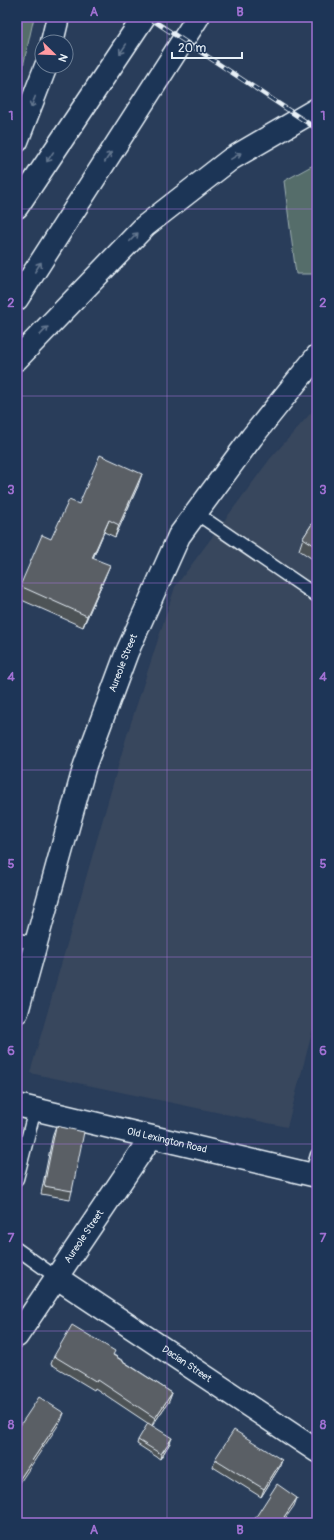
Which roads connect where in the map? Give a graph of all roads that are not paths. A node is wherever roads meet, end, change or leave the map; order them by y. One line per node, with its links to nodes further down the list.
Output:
1 (58, 17): 4 (main road)
2 (144, 17): 8 (main road, one-way to 8)
3 (198, 17): 9 (main road, one-way to 3)
4 (54, 34)
5 (43, 74): 7 (main road, one-way to 7)
6 (317, 109): 11 (main road, one-way to 6)
7 (17, 141)
8 (17, 207)
9 (17, 299)
10 (317, 356): 12 (main road, Aureole Street)
11 (17, 359)
12 (196, 513): 13 (lane); 14 (main road, Aureole Street)
13 (317, 596)
14 (27, 941): 15 (main road, Aureole Street)
15 (17, 1012)
16 (26, 1107): 17 (main road, Old Lexington Road); 19 (lane)
17 (151, 1137): 18 (main road, Old Lexington Road); 21 (main road, Aureole Street)
18 (315, 1169)
19 (17, 1179)
20 (17, 1249): 21 (lane)
21 (56, 1277): 22 (main road, Aureole Street); 23 (main road, Dacian Street)
22 (17, 1336)
23 (317, 1451)

